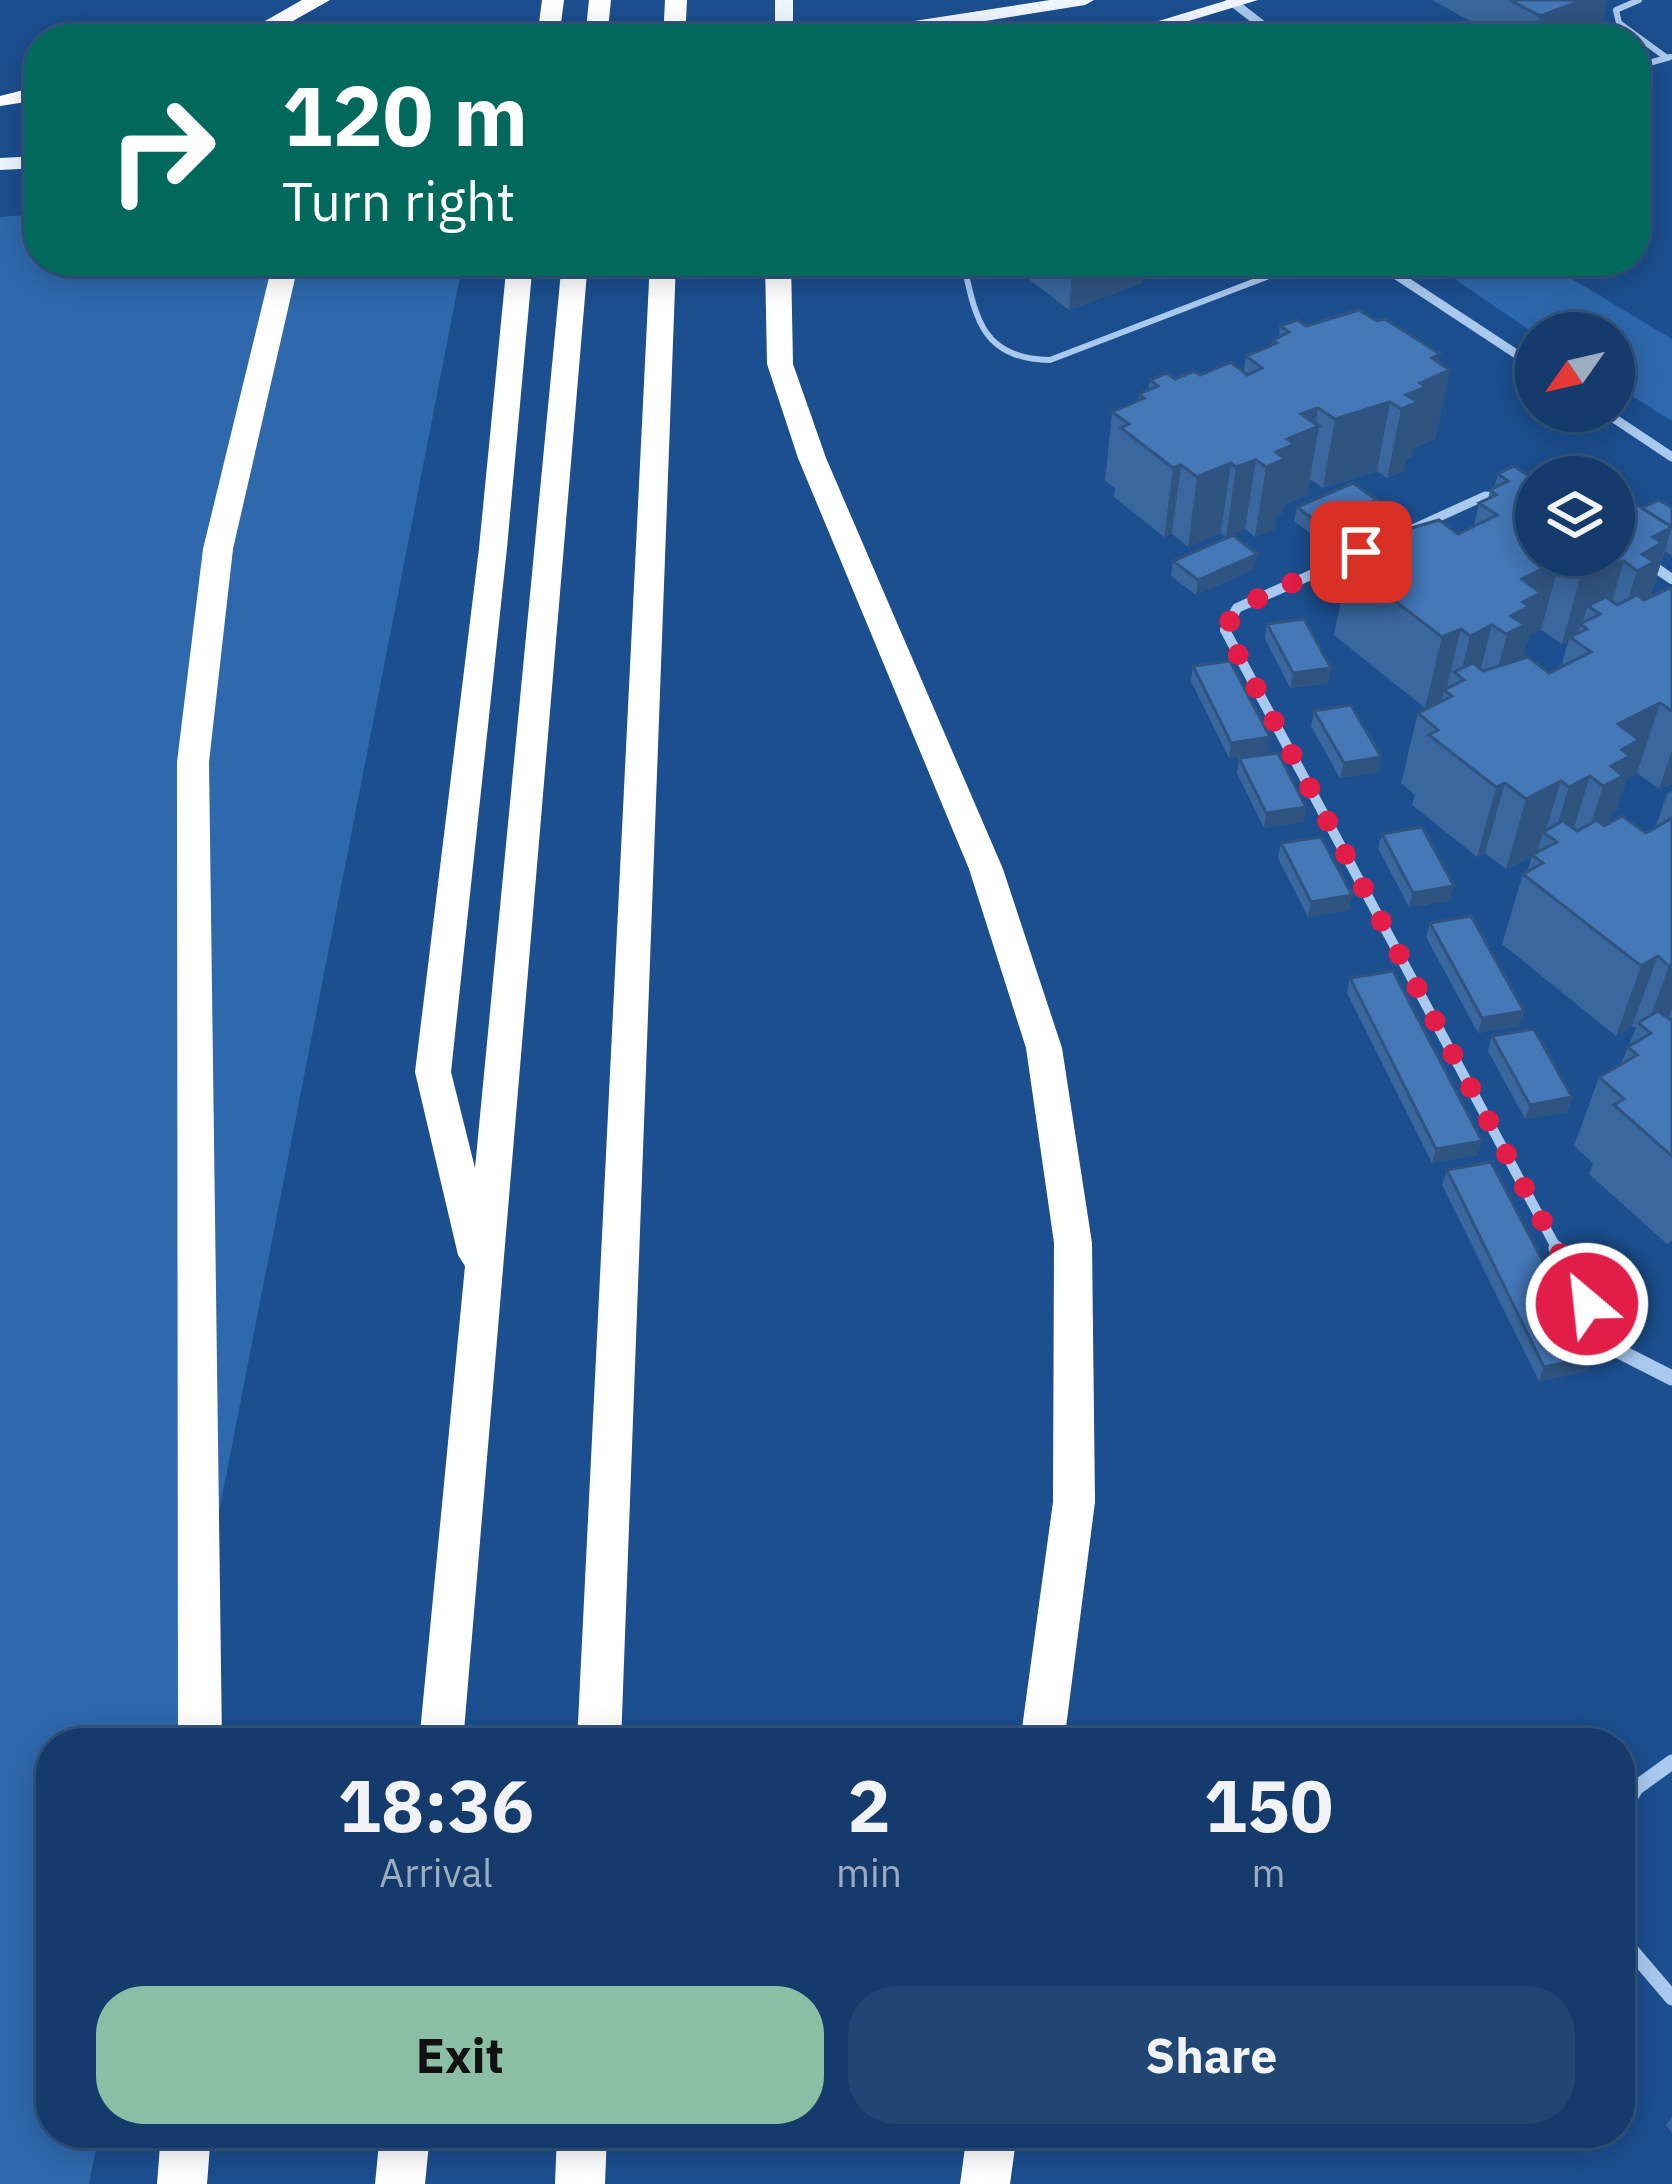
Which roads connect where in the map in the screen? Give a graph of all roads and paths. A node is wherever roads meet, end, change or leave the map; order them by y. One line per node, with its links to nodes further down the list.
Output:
1 (319, 0): 6 (highway)
2 (1085, 0): 7 (main road)
3 (1639, 0): 5 (lane)
4 (1238, 1): 8 (main road); 9 (street)
5 (1626, 2)
6 (273, 24)
7 (932, 24)
8 (1159, 24)
9 (1263, 24)
10 (282, 276): 26 (highway)
11 (519, 276): 24 (highway)
12 (574, 276): 24 (highway)
13 (662, 276): 28 (highway)
14 (778, 276): 29 (highway)
15 (966, 276): 16 (lane)
16 (1270, 276)
17 (1398, 276): 18 (street)
18 (1515, 353)
19 (1634, 432): 20 (street)
20 (1672, 457)
21 (1515, 498): 25 (street)
22 (1635, 554): 23 (street)
23 (1672, 579)
24 (484, 1283): 27 (highway)
25 (1672, 1378)
26 (200, 1728)
27 (442, 1728)
28 (600, 1728)
29 (1044, 1728)
30 (1672, 1762): 31 (street)
31 (1635, 1790)
32 (1635, 1955): 33 (street)
33 (1672, 1998)
34 (185, 2148): 38 (highway)
35 (403, 2148): 39 (highway)
36 (581, 2148): 40 (highway)
37 (990, 2148): 41 (highway)
38 (182, 2184)
39 (400, 2184)
40 (580, 2184)
41 (985, 2184)

